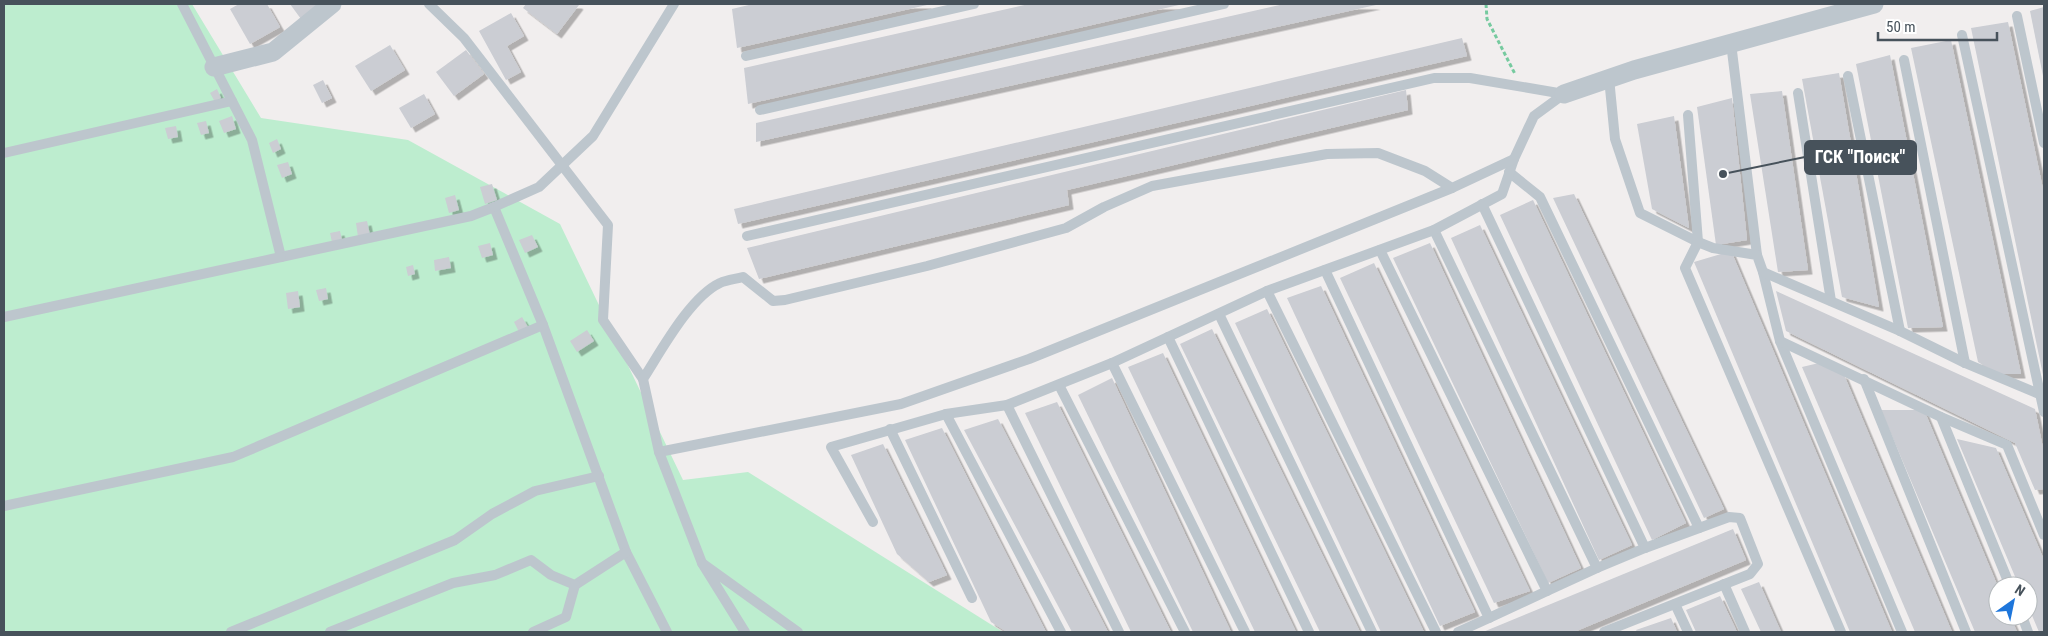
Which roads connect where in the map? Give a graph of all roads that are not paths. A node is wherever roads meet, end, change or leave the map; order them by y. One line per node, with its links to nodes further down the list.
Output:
1 (182, 4): 13 (lane)
2 (332, 4): 13 (street)
3 (429, 4): 24 (lane)
4 (674, 4): 24 (lane)
5 (974, 4): 11 (lane)
6 (1224, 4): 19 (lane)
7 (1874, 4): 10 (street)
8 (2017, 16): 21 (lane)
9 (1962, 35): 50 (lane)
10 (1731, 43): 15 (street); 33 (lane)
11 (746, 56)
12 (1904, 60): 46 (lane)
13 (214, 67): 18 (lane)
14 (1848, 76): 42 (lane)
15 (1609, 78): 17 (street); 31 (lane)
16 (1798, 93): 38 (lane)
17 (1564, 94): 23 (lane); 30 (lane)
18 (232, 101): 22 (lane); 34 (lane)
19 (760, 110)
20 (1688, 115): 31 (lane)
21 (2044, 143)
22 (4, 153)
23 (1514, 159): 25 (lane); 26 (lane)
24 (563, 165): 28 (lane); 47 (lane)
25 (1509, 172): 27 (lane); 60 (lane)
26 (1452, 188): 47 (lane); 56 (lane)
27 (1482, 204): 29 (lane); 62 (lane)
28 (494, 207): 34 (lane); 41 (lane)
29 (1434, 230): 32 (lane); 65 (lane)
30 (747, 236)
31 (1698, 242): 33 (lane); 91 (lane)
32 (1380, 250): 35 (lane); 69 (lane)
33 (1757, 255): 36 (lane)
34 (281, 257): 40 (lane)
35 (1325, 270): 37 (lane); 72 (lane)
36 (1763, 272): 38 (lane); 44 (lane)
37 (1268, 291): 39 (lane); 86 (lane)
38 (1831, 301): 42 (lane)
39 (1219, 314): 43 (lane); 85 (lane)
40 (4, 317)
41 (543, 325): 57 (lane); 58 (lane)
42 (1900, 331): 46 (lane)
43 (1168, 337): 45 (lane); 84 (lane)
44 (1780, 341): 48 (lane); 92 (lane)
45 (1112, 363): 49 (lane); 83 (lane)
46 (1965, 363): 50 (lane)
47 (643, 379): 56 (lane)
48 (1864, 379): 54 (lane); 93 (lane)
49 (1059, 385): 51 (lane); 82 (lane)
50 (2043, 396): 52 (lane)
51 (1007, 405): 53 (lane); 81 (lane)
52 (2044, 412)
53 (946, 414): 55 (lane); 80 (lane)
54 (1941, 417): 61 (lane); 66 (lane)
55 (890, 429): 59 (lane); 70 (lane)
56 (659, 452): 64 (lane)
57 (599, 476): 63 (lane); 74 (lane)
58 (4, 506)
59 (873, 522)
60 (1699, 528): 62 (lane); 67 (lane)
61 (2044, 535)
62 (1645, 548): 65 (lane)
63 (626, 552): 68 (lane); 77 (lane)
64 (702, 564): 78 (lane); 79 (lane)
65 (1597, 568): 69 (lane)
66 (2006, 576)
67 (1724, 584): 71 (lane); 90 (lane)
68 (574, 585): 75 (lane); 76 (lane)
69 (1547, 591): 72 (lane)
70 (972, 598)
71 (1675, 604): 73 (lane); 89 (lane)
72 (1489, 618): 87 (lane)
73 (1622, 629): 88 (lane)
74 (231, 632)
75 (330, 632)
76 (533, 632)
77 (667, 632)
78 (744, 632)
79 (798, 632)
80 (1061, 632)
81 (1120, 632)
82 (1184, 632)
83 (1246, 632)
84 (1309, 632)
85 (1372, 632)
86 (1436, 632)
87 (1458, 632)
88 (1604, 632)
89 (1688, 632)
90 (1745, 632)
91 (1841, 632)
92 (1902, 632)
93 (1966, 632)

